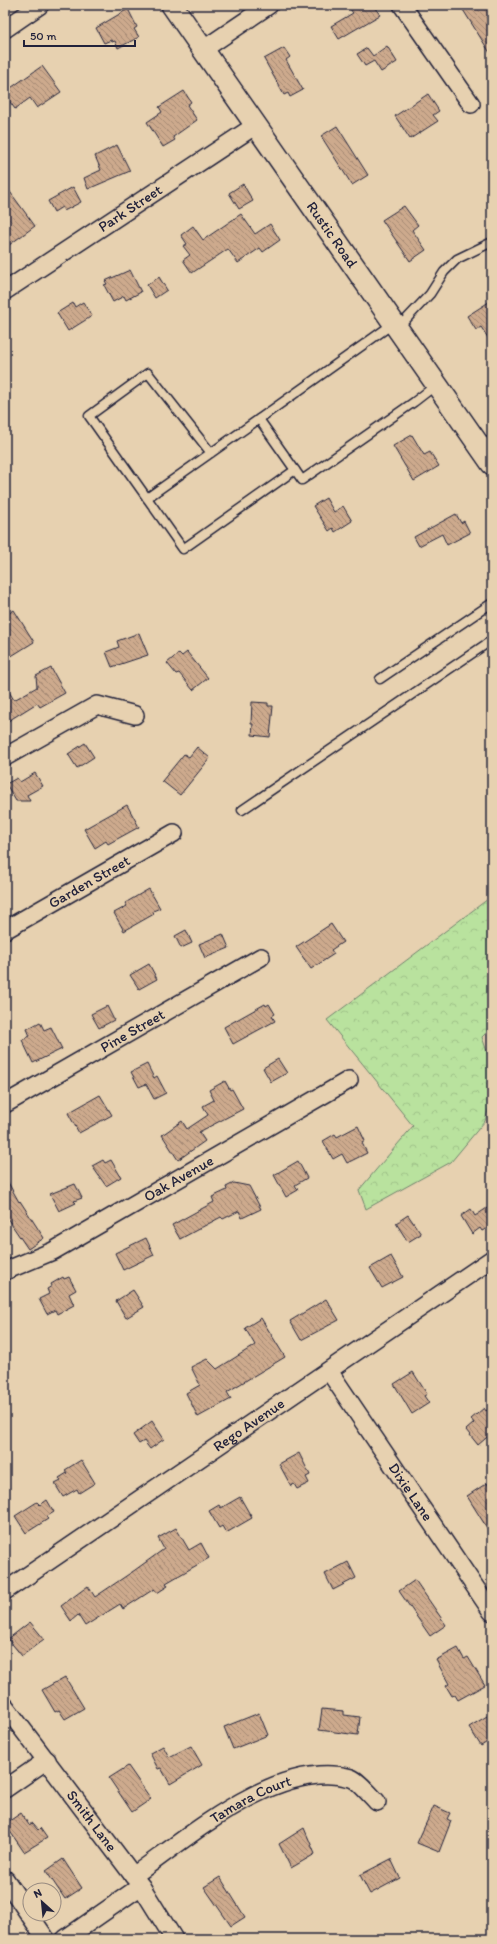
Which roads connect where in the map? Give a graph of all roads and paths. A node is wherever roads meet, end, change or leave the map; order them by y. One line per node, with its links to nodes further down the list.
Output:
1 (40, 5): 5 (street)
2 (172, 5): 6 (street, Rustic Road)
3 (269, 5): 6 (street)
4 (402, 5): 7 (street)
5 (5, 29)
6 (204, 48): 8 (street, Rustic Road)
7 (471, 104)
8 (256, 125): 10 (street, Park Street); 11 (street, Rustic Road)
9 (492, 242): 11 (lane)
10 (5, 292)
11 (396, 326): 12 (street, Rustic Road); 13 (lane)
12 (436, 384): 15 (street, Rustic Road); 16 (lane)
13 (259, 419): 14 (lane); 16 (lane)
14 (211, 453): 17 (lane); 17 (lane)
15 (492, 464)
16 (295, 470): 17 (lane)
17 (147, 498)
18 (492, 603): 20 (lane)
19 (492, 640): 23 (lane)
20 (380, 679)
21 (135, 715): 22 (street)
22 (5, 757)
23 (242, 810)
24 (174, 833): 25 (street, Garden Street)
25 (5, 930)
26 (261, 956): 28 (street, Pine Street)
27 (349, 1080): 30 (street, Oak Avenue)
28 (5, 1104)
29 (492, 1259): 31 (street, Rego Avenue)
30 (5, 1271)
31 (329, 1371): 32 (street, Rego Avenue); 33 (street, Dixie Lane)
32 (5, 1591)
33 (492, 1612)
34 (5, 1706): 35 (street, Smith Lane)
35 (47, 1760): 36 (street); 39 (street, Smith Lane)
36 (5, 1789)
37 (378, 1802): 39 (street, Tamara Court)
38 (5, 1879): 40 (street)
39 (137, 1881): 41 (street, Tamara Court); 42 (street, Smith Lane)
40 (46, 1939)
41 (65, 1939)
42 (174, 1939)

